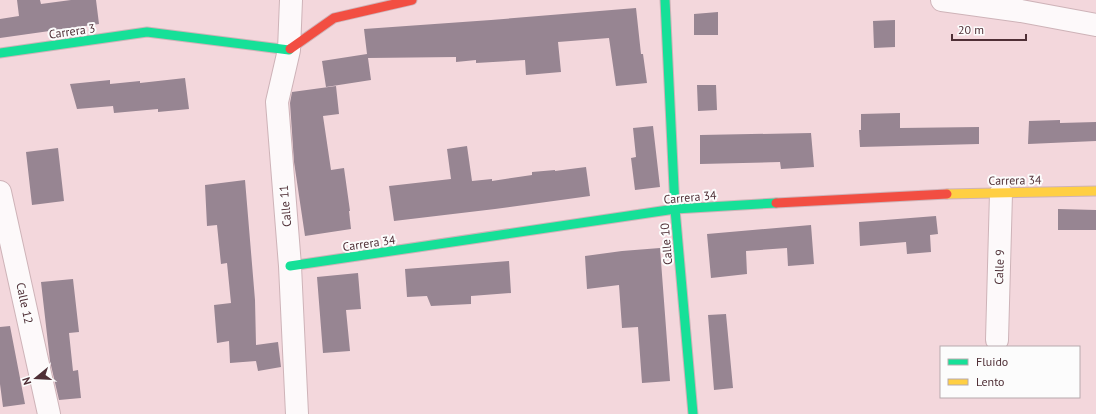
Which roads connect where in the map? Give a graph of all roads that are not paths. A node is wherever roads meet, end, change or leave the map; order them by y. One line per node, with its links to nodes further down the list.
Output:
1 (292, 0): 6 (street, Calle 11)
2 (412, 0): 6 (street)
3 (665, 0): 11 (street, Calle 10)
4 (942, 0): 5 (street)
5 (1096, 25)
6 (289, 50): 7 (street, Carrera 3); 12 (street, Calle 11)
7 (0, 53)
8 (1096, 191): 10 (street, Carrera 34)
9 (0, 192): 14 (street, Calle 12)
10 (1001, 193): 11 (street, Carrera 34); 13 (street, Calle 9)
11 (675, 210): 12 (street, Carrera 34); 16 (street, Calle 10)
12 (290, 266): 15 (street, Calle 11)
13 (997, 340)
14 (49, 414)
15 (297, 414)
16 (693, 414)

